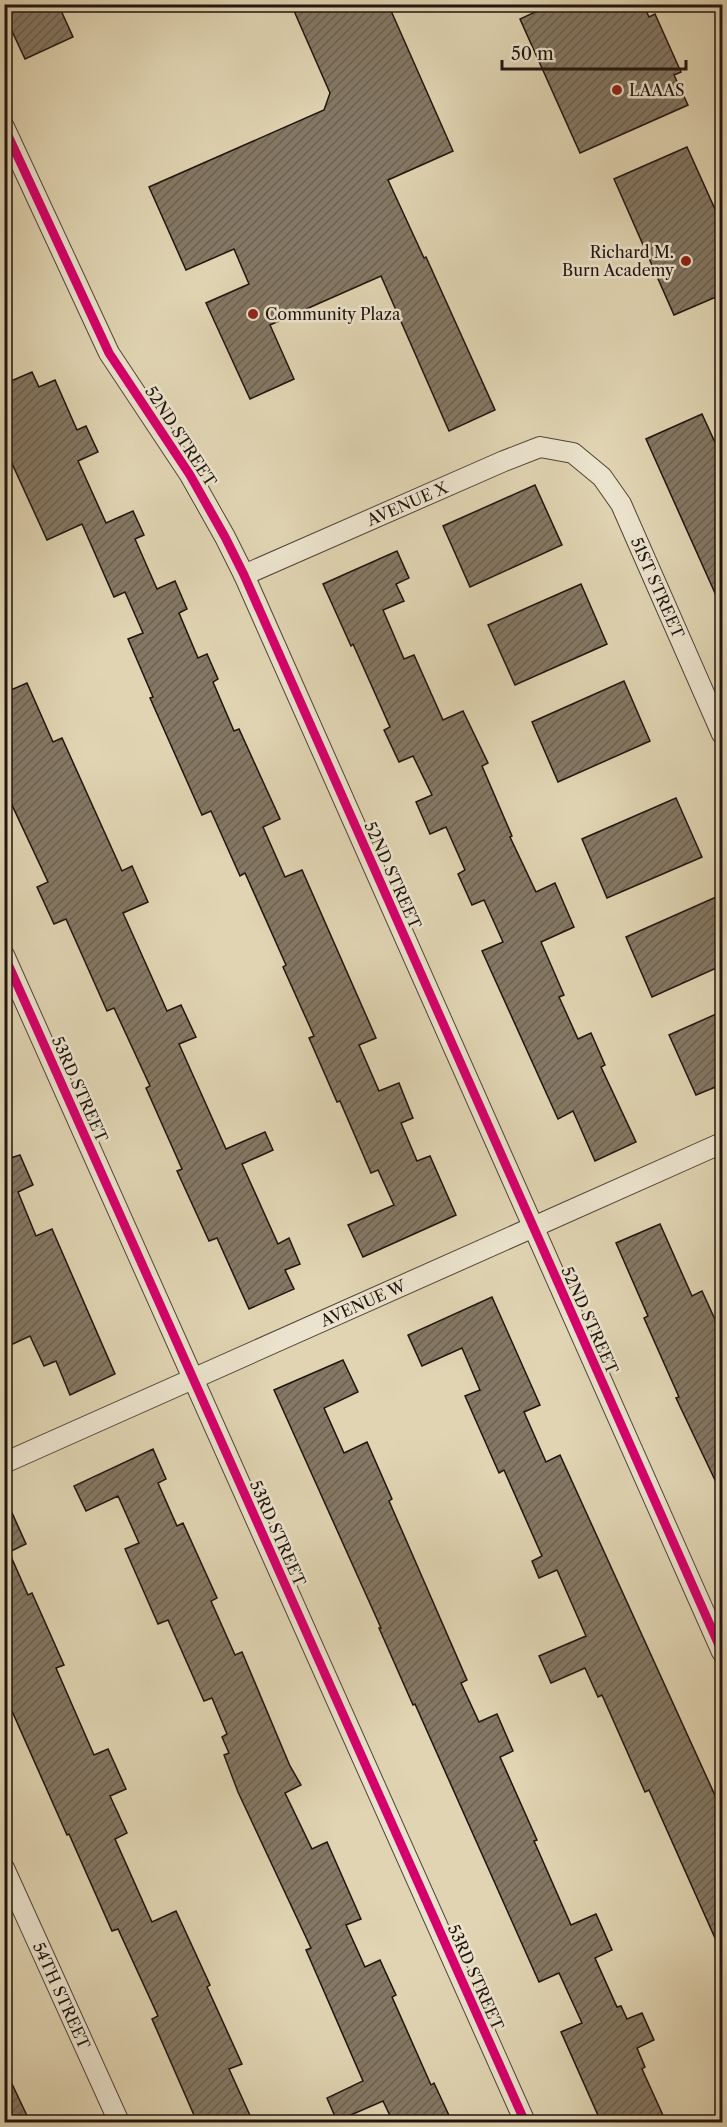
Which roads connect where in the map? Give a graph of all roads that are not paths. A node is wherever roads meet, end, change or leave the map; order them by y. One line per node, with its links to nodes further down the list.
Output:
1 (4, 127): 3 (street, 52ND STREET)
2 (573, 453): 3 (street, AVENUE X); 4 (street, 51ST STREET)
3 (244, 575): 7 (street, 52ND STREET)
4 (723, 734)
5 (4, 955): 8 (street, 53RD STREET)
6 (723, 1143): 7 (street, AVENUE W)
7 (533, 1228): 8 (street, AVENUE W); 10 (street, 52ND STREET)
8 (193, 1379): 9 (street, AVENUE W); 13 (street, 53RD STREET)
9 (4, 1463)
10 (723, 1652)
11 (4, 1868): 12 (street, 54TH STREET)
12 (119, 2122)
13 (525, 2122)

